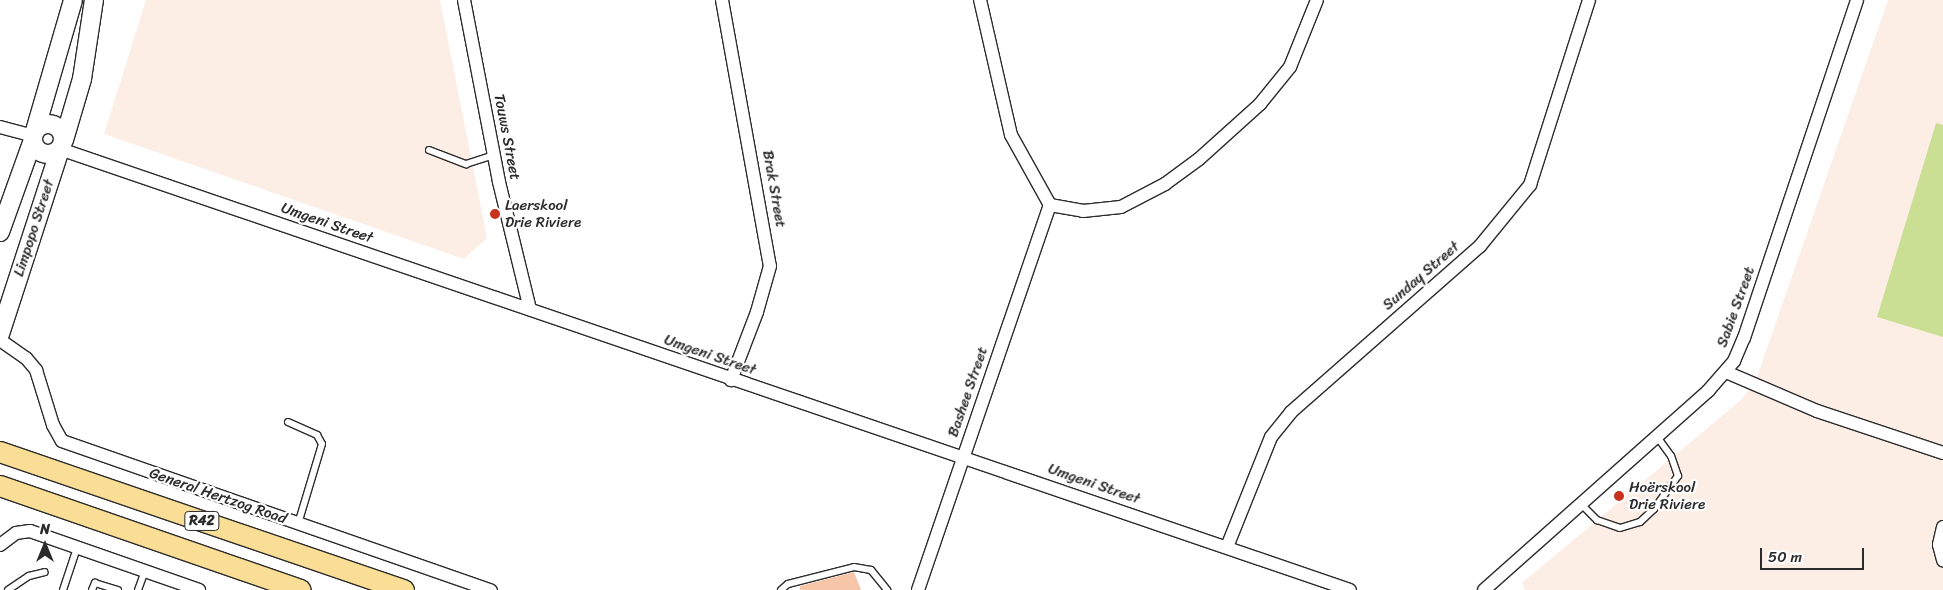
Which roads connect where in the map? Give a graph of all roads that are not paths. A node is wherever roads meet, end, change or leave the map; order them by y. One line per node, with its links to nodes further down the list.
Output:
1 (72, 0): 10 (street, Limpopo Street)
2 (94, 0): 11 (street, Limpopo Street)
3 (464, 0): 13 (street, Touws Street)
4 (722, 0): 20 (street, Brak Street)
5 (980, 0): 14 (street)
6 (1317, 0): 14 (street)
7 (1589, 0): 31 (street, Sunday Street)
8 (1857, 0): 19 (street, Sabie Street)
9 (0, 127): 10 (street)
10 (34, 136): 11 (street); 11 (street); 15 (street, Limpopo Street)
11 (62, 144): 16 (street, Umgeni Street); 17 (street, Limpopo Street)
12 (429, 150): 13 (lane)
13 (494, 155): 16 (street, Touws Street)
14 (1050, 205): 25 (street, Bashee Street)
15 (0, 232)
16 (530, 309): 20 (street, Umgeni Street)
17 (0, 334)
18 (0, 340): 28 (street, General Hertzog Road)
19 (1726, 372): 22 (street, Sabie Street); 24 (street)
20 (731, 380): 25 (street, Umgeni Street)
21 (288, 422): 28 (lane)
22 (1657, 437): 27 (street, Sabie Street); 27 (lane)
23 (0, 452): 43 (main road, General Hertzog Road / R42)
24 (1943, 453)
25 (963, 457): 31 (street, Umgeni Street); 47 (street, Bashee Street)
26 (0, 486): 42 (main road, R42)
27 (1581, 504): 49 (street, Sabie Street)
28 (298, 524): 44 (street, General Hertzog Road)
29 (1943, 527): 33 (street)
30 (0, 545): 32 (street)
31 (1227, 547): 48 (street, Umgeni Street)
32 (77, 548): 34 (street); 37 (lane)
33 (1943, 560)
34 (145, 571): 40 (lane); 41 (street)
35 (45, 572): 36 (lane)
36 (8, 590)
37 (63, 590)
38 (92, 590): 39 (lane)
39 (118, 590)
40 (138, 590)
41 (199, 590)
42 (300, 590)
43 (404, 590)
44 (491, 590)
45 (781, 590): 46 (lane)
46 (887, 590)
47 (918, 590)
48 (1350, 590)
49 (1484, 590)

